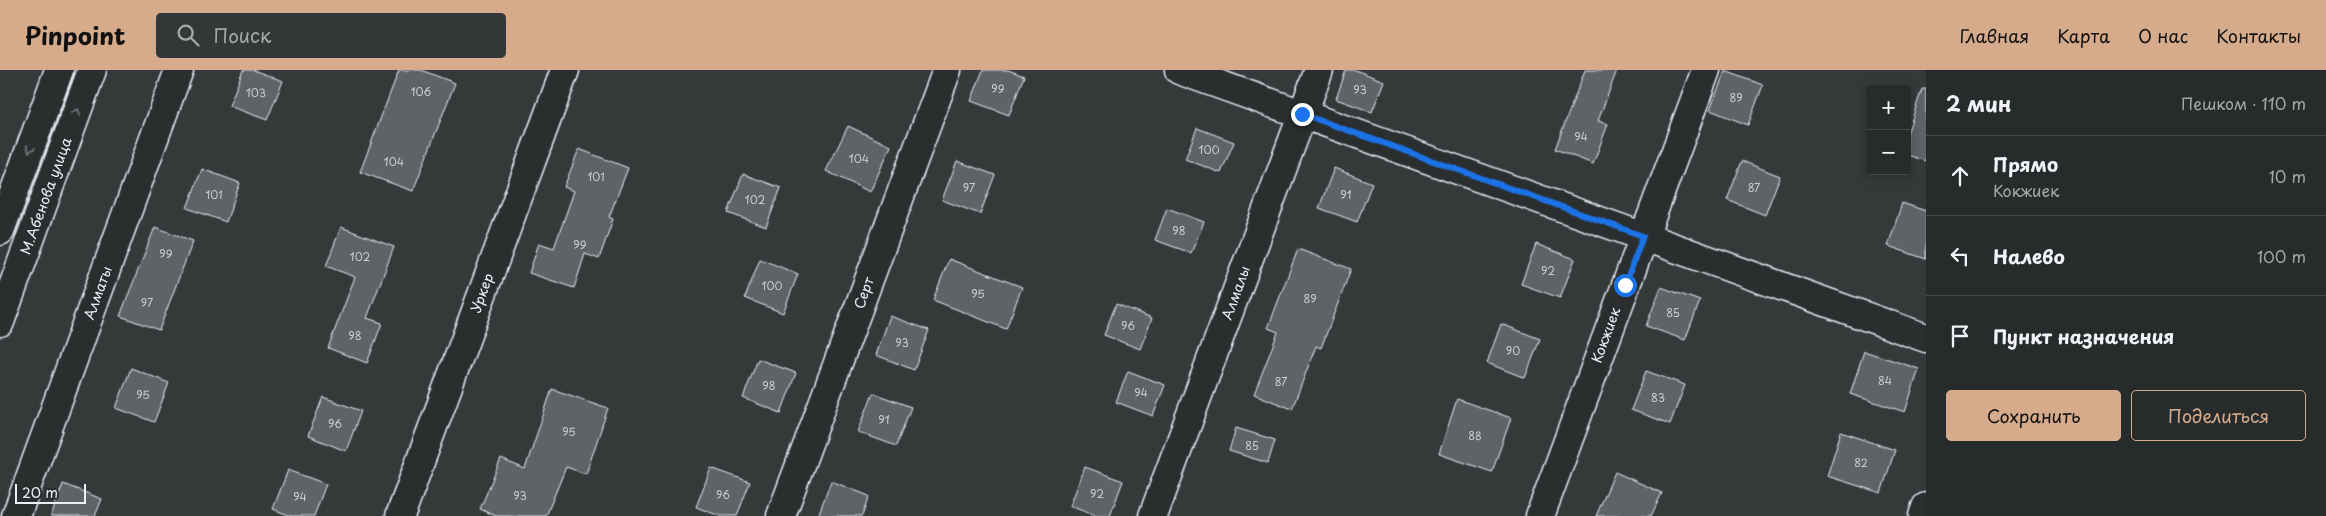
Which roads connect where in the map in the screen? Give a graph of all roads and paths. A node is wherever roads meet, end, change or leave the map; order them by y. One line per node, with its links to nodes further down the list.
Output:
1 (59, 70): 10 (street, one-way to 10)
2 (92, 70): 12 (street, М.Абенова улица, one-way to 2)
3 (179, 70): 15 (street, Алматы)
4 (565, 70): 16 (street, Уркер)
5 (947, 70): 17 (street, Серт)
6 (1179, 70): 9 (street)
7 (1319, 70): 9 (street, Алмалы)
8 (1706, 70): 11 (street, Кокжиек)
9 (1302, 114): 11 (street); 18 (street, Алмалы)
10 (0, 231)
11 (1643, 236): 13 (street); 19 (street, Кокжиек)
12 (0, 322)
13 (1926, 338)
14 (1926, 507): 20 (street)
15 (16, 516)
16 (400, 516)
17 (782, 516)
18 (1153, 516)
19 (1540, 516)
20 (1923, 516)

